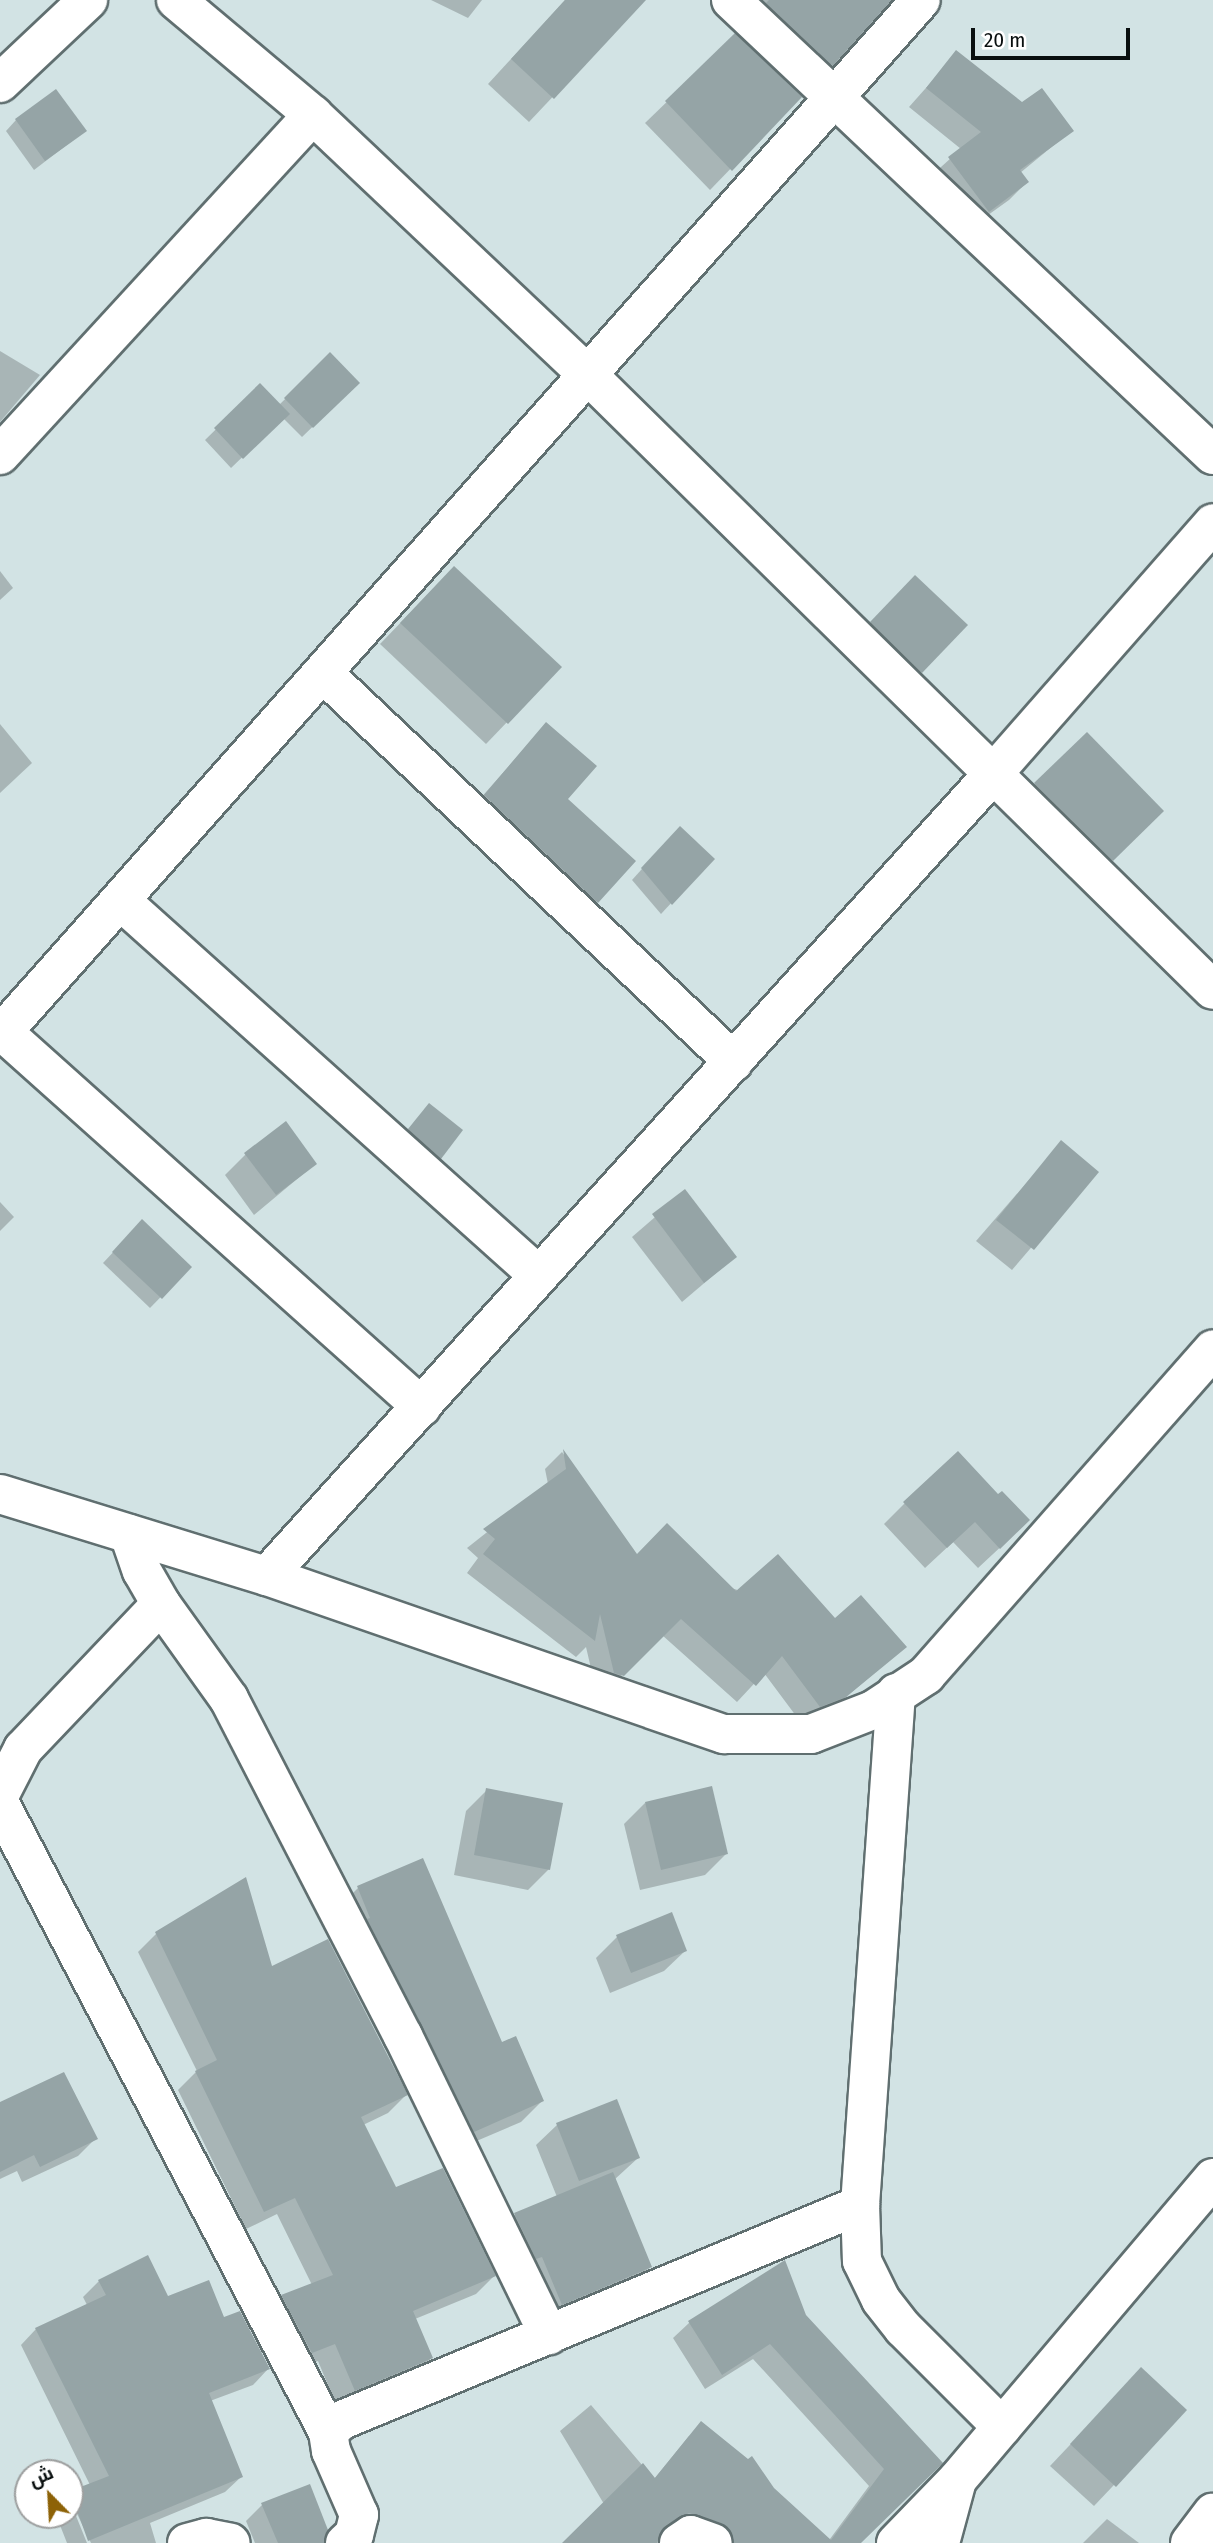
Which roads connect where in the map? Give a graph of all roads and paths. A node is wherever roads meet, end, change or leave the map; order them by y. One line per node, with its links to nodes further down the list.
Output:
1 (88, 0): 5 (street)
2 (176, 0): 7 (street)
3 (731, 0): 6 (street)
4 (921, 0): 6 (street)
5 (0, 83)
6 (831, 98): 8 (street); 10 (street)
7 (313, 115): 8 (street); 9 (street)
8 (589, 376): 12 (street); 13 (street)
9 (0, 455)
10 (1213, 455)
11 (1213, 523): 13 (street)
12 (324, 674): 14 (street); 17 (street)
13 (992, 775): 15 (street); 17 (street)
14 (121, 901): 16 (street); 18 (street)
15 (1213, 990)
16 (2, 1034): 20 (street)
17 (734, 1062): 18 (street)
18 (537, 1274): 20 (street)
19 (1213, 1349): 25 (street)
20 (422, 1407): 23 (street)
21 (0, 1494): 22 (street)
22 (129, 1534): 23 (street); 24 (street)
23 (267, 1576): 25 (street)
24 (161, 1604): 26 (street); 30 (street)
25 (896, 1693): 29 (street)
26 (0, 1794)
27 (0, 1804): 32 (street)
28 (1213, 2178): 31 (street)
29 (860, 2205): 30 (street); 31 (street)
30 (549, 2335): 32 (street)
31 (1002, 2427): 33 (street)
32 (328, 2432): 35 (street)
33 (957, 2480): 40 (street); 41 (street)
34 (1213, 2513): 42 (street)
35 (354, 2540)
36 (187, 2543): 37 (street)
37 (231, 2543)
38 (679, 2543): 39 (street)
39 (713, 2543)
40 (896, 2543)
41 (940, 2543)
42 (1190, 2543)

